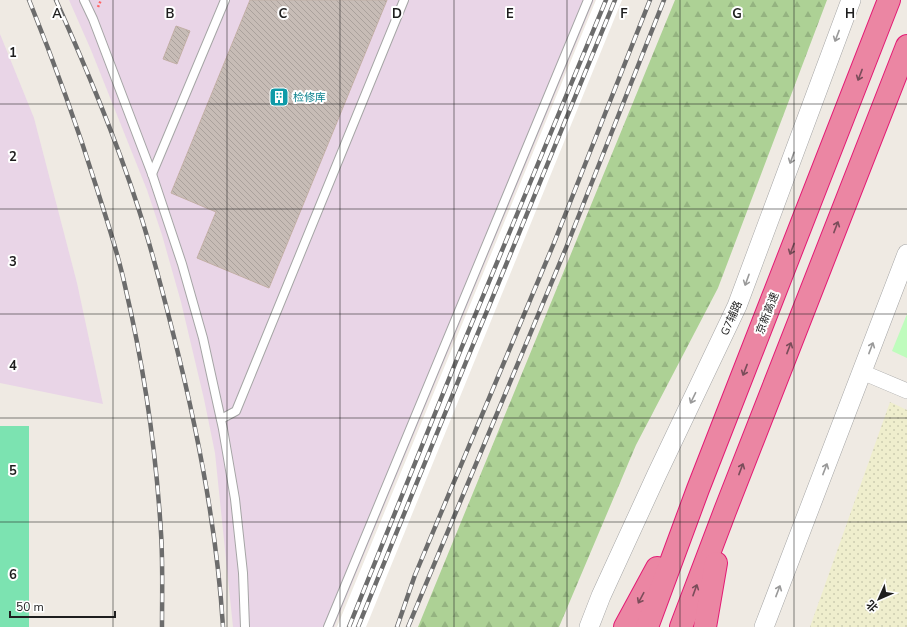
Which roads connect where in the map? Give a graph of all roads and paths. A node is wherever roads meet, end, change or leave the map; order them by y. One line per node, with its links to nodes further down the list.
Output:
1 (84, 0): 8 (lane)
2 (225, 0): 8 (lane)
3 (404, 0): 12 (lane)
4 (588, 0): 16 (lane)
5 (851, 0): 17 (street, G7辅路, one-way to 17)
6 (889, 0): 13 (highway, 京新高速, one-way to 13)
7 (907, 46): 14 (highway, one-way to 7)
8 (152, 174): 12 (lane)
9 (907, 254): 10 (street, one-way to 9)
10 (862, 372): 11 (street); 22 (street, one-way to 10)
11 (907, 392)
12 (221, 419): 15 (lane)
13 (698, 489): 18 (highway, one-way to 18); 19 (highway, 京新高速)
14 (725, 511): 20 (highway, one-way to 14); 21 (highway)
15 (245, 627)
16 (328, 627)
17 (589, 627)
18 (625, 627)
19 (647, 627)
20 (681, 627)
21 (705, 627)
22 (764, 627)

